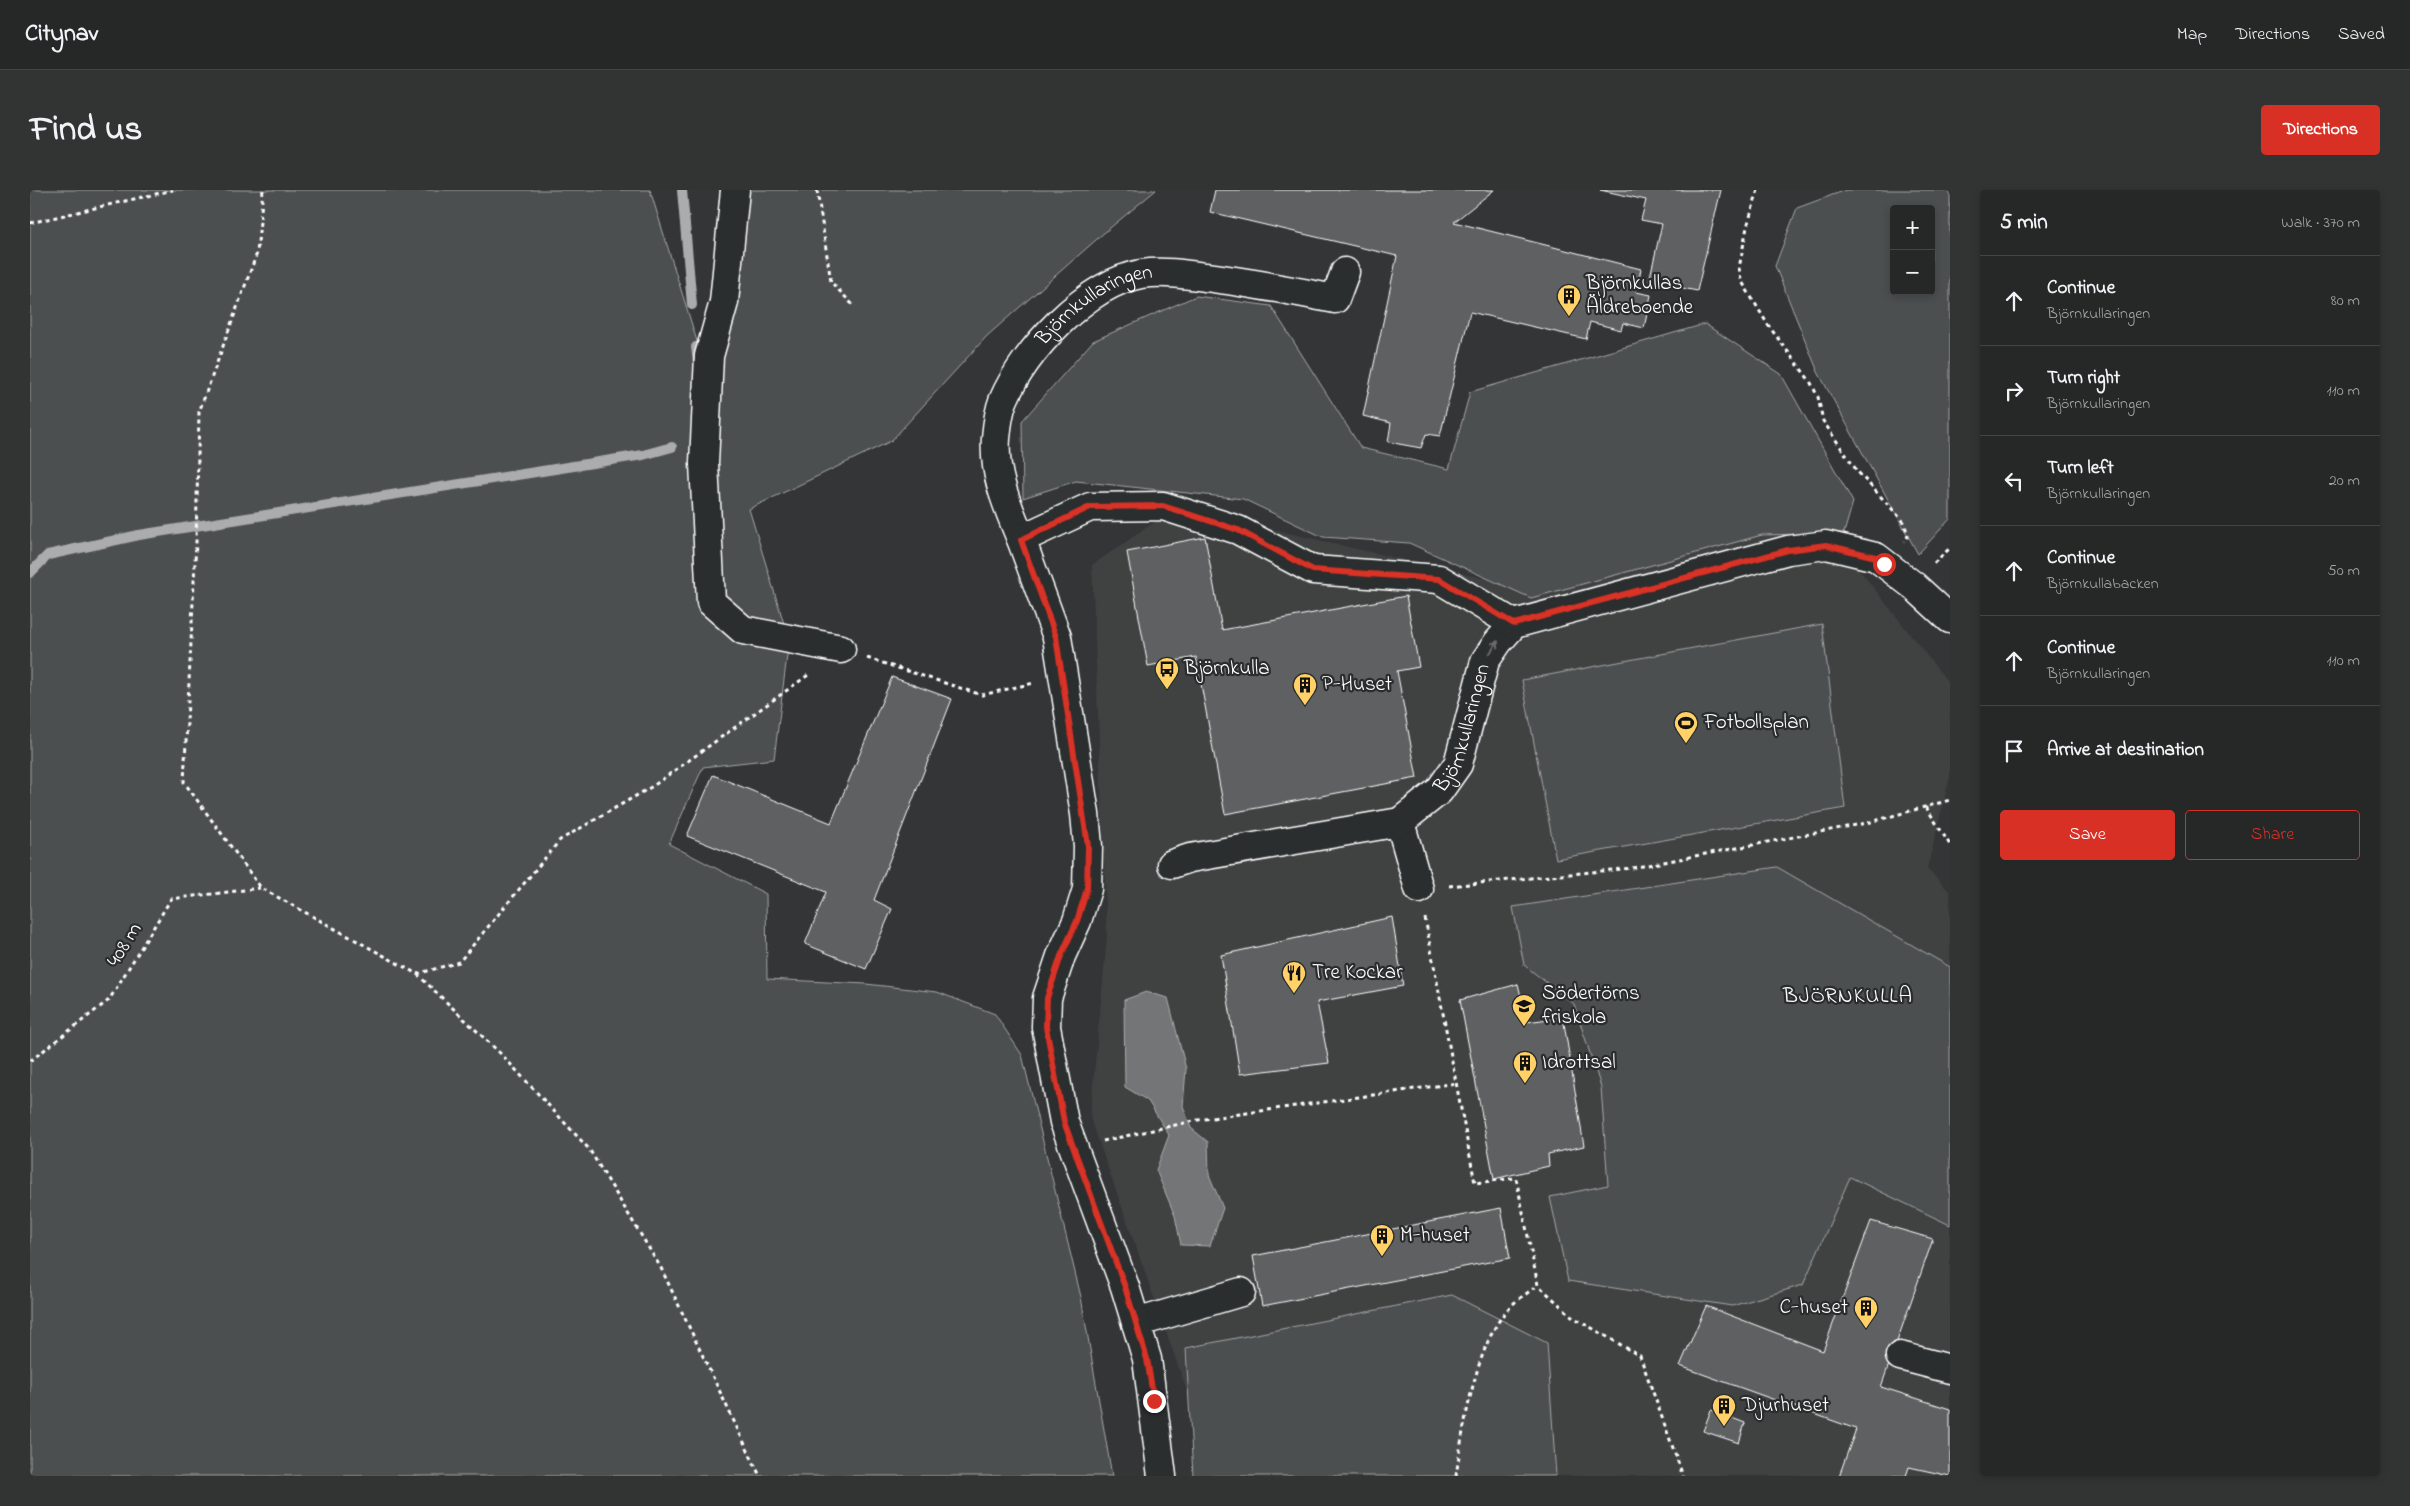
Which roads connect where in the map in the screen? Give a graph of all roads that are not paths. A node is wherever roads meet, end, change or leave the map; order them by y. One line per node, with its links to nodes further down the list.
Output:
1 (736, 190): 6 (street)
2 (1344, 272): 3 (street, Björnkullaringen)
3 (1021, 540): 5 (street); 11 (street, Björnkullaringen)
4 (1950, 619): 5 (street)
5 (1514, 624): 7 (street, Björnkullaringen, one-way to 5)
6 (841, 649)
7 (1400, 822): 8 (street); 9 (street)
8 (1172, 864)
9 (1419, 889)
10 (1241, 1292): 11 (street)
11 (1136, 1323): 14 (street)
12 (1900, 1356): 13 (street)
13 (1950, 1369)
14 (1162, 1476)

